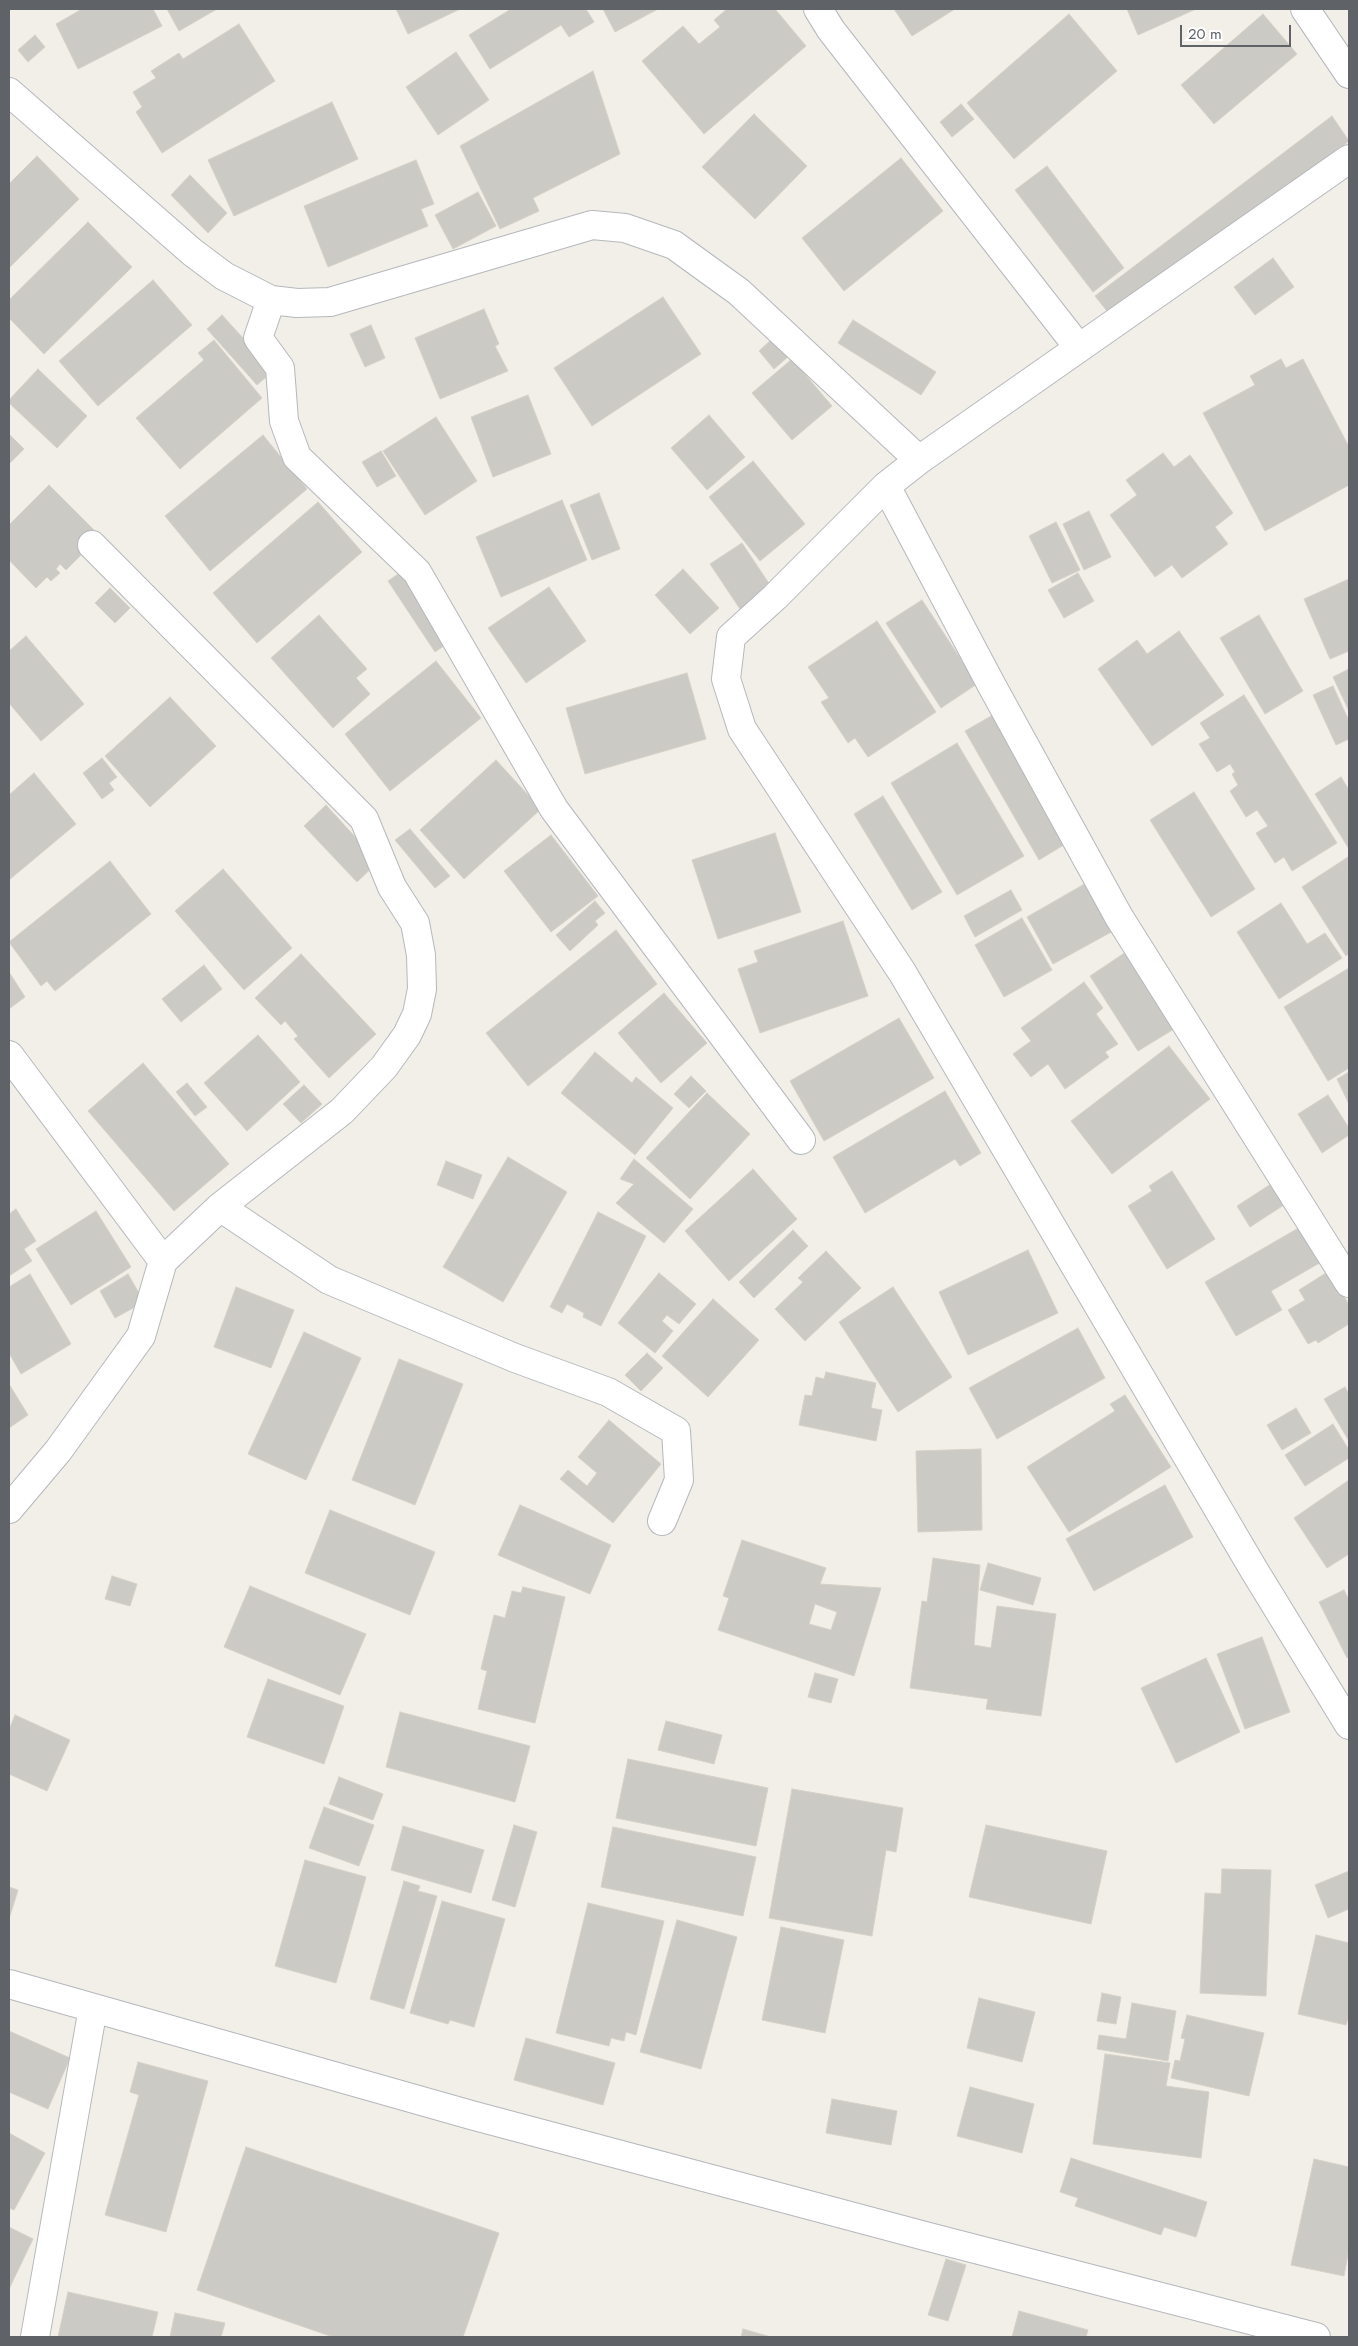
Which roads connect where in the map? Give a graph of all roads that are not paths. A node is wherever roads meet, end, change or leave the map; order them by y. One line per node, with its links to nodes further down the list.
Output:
1 (818, 9): 7 (street)
2 (1304, 9): 3 (street)
3 (1349, 74)
4 (9, 92): 6 (street)
5 (1349, 159): 7 (street)
6 (271, 300): 8 (street); 12 (street)
7 (1079, 348): 8 (street)
8 (919, 460): 9 (street)
9 (886, 486): 15 (street); 18 (street)
10 (92, 545): 13 (street)
11 (9, 1055): 14 (street)
12 (801, 1140)
13 (220, 1208): 14 (street); 17 (street)
14 (164, 1261): 16 (street)
15 (1349, 1283)
16 (9, 1509)
17 (662, 1521)
18 (1349, 1725)
19 (9, 1984): 20 (street)
20 (93, 2008): 21 (street); 22 (street)
21 (35, 2337)
22 (1316, 2337)

